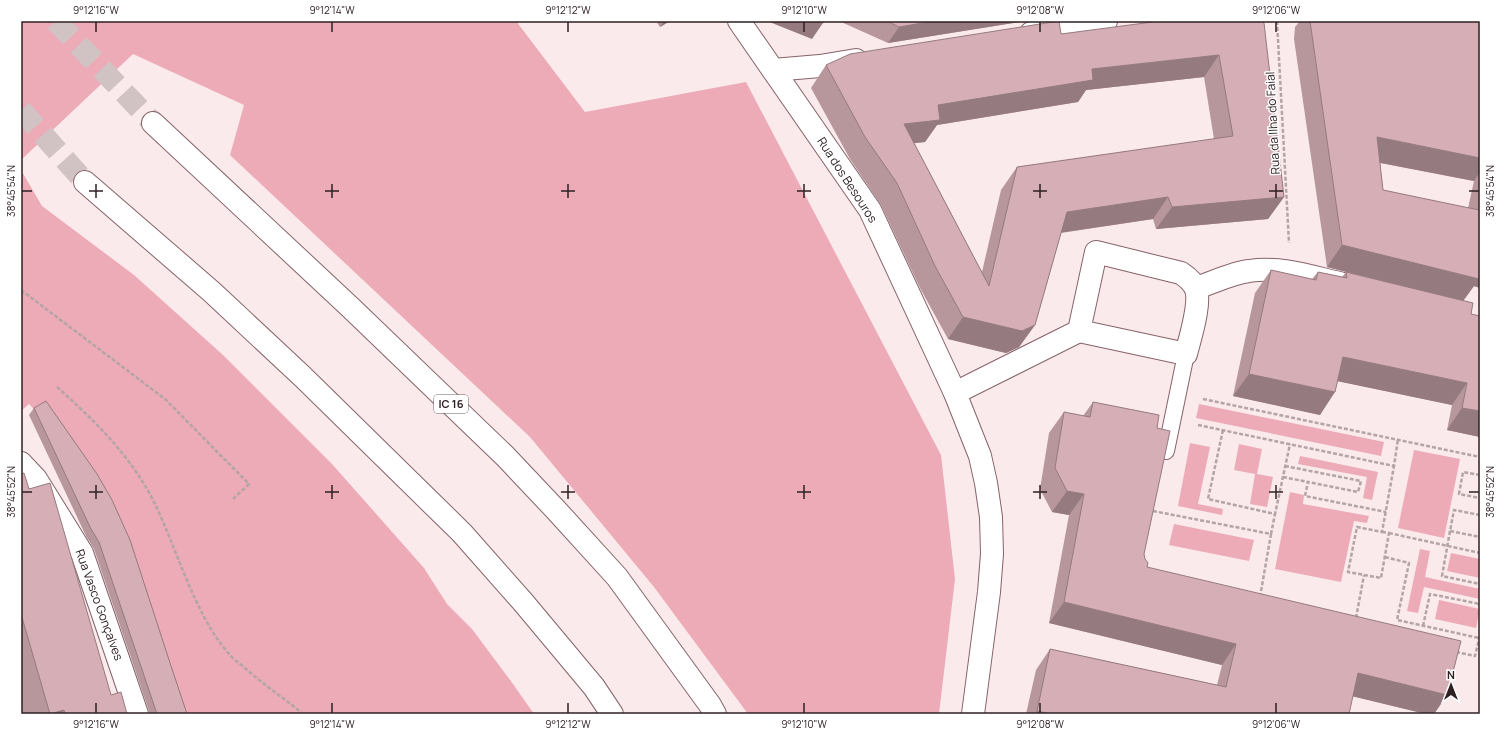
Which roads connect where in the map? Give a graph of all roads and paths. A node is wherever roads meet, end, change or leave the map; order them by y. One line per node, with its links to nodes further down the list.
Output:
1 (739, 21): 7 (main road, Rua dos Besouros)
2 (1106, 21): 4 (main road)
3 (1277, 21): 10 (path, Rua da Ilha do Faial)
4 (1073, 24): 5 (main road)
5 (1010, 36)
6 (876, 57): 7 (main road)
7 (773, 70): 17 (main road, Rua dos Besouros)
8 (153, 123): 56 (main road, IC 16)
9 (85, 182): 55 (main road)
10 (1291, 271): 11 (main road); 12 (main road)
11 (1196, 288): 14 (main road); 15 (main road)
12 (1359, 288)
13 (21, 290): 32 (path)
14 (1080, 330): 15 (main road); 17 (main road)
15 (1186, 354): 18 (lane)
16 (57, 387): 54 (path)
17 (955, 393): 57 (main road, Rua dos Besouros)
18 (1178, 393): 21 (path); 25 (lane)
19 (1193, 424): 20 (path)
20 (1223, 430): 22 (path); 35 (path)
21 (1398, 439): 23 (path); 27 (path)
22 (1290, 444): 26 (path); 27 (path)
23 (1480, 457)
24 (21, 464): 53 (main road, Rua Vasco Gonçalves)
25 (1163, 464)
26 (1285, 466): 29 (path); 30 (path)
27 (1394, 466): 34 (path)
28 (1480, 475): 31 (path)
29 (1283, 477): 30 (path); 35 (path)
30 (1308, 482): 34 (path)
31 (1480, 498)
32 (232, 500)
33 (1153, 511): 40 (path)
34 (1386, 512): 38 (path)
35 (1275, 514): 40 (path)
36 (1480, 515): 37 (path)
37 (1450, 531): 41 (path); 42 (path)
38 (1382, 532): 39 (path); 45 (path)
39 (1389, 533): 42 (path); 44 (path)
40 (1271, 534): 47 (path)
41 (1480, 537)
42 (1448, 546): 43 (path); 46 (path)
43 (1480, 553)
44 (1385, 557): 45 (path); 50 (path)
45 (1364, 575): 49 (path)
46 (1480, 584)
47 (1259, 603)
48 (1480, 604): 50 (path)
49 (1356, 620)
50 (1423, 626): 51 (path)
51 (1480, 636): 52 (path)
52 (1452, 651)
53 (137, 714)
54 (303, 714)
55 (612, 714)
56 (715, 714)
57 (973, 714)

